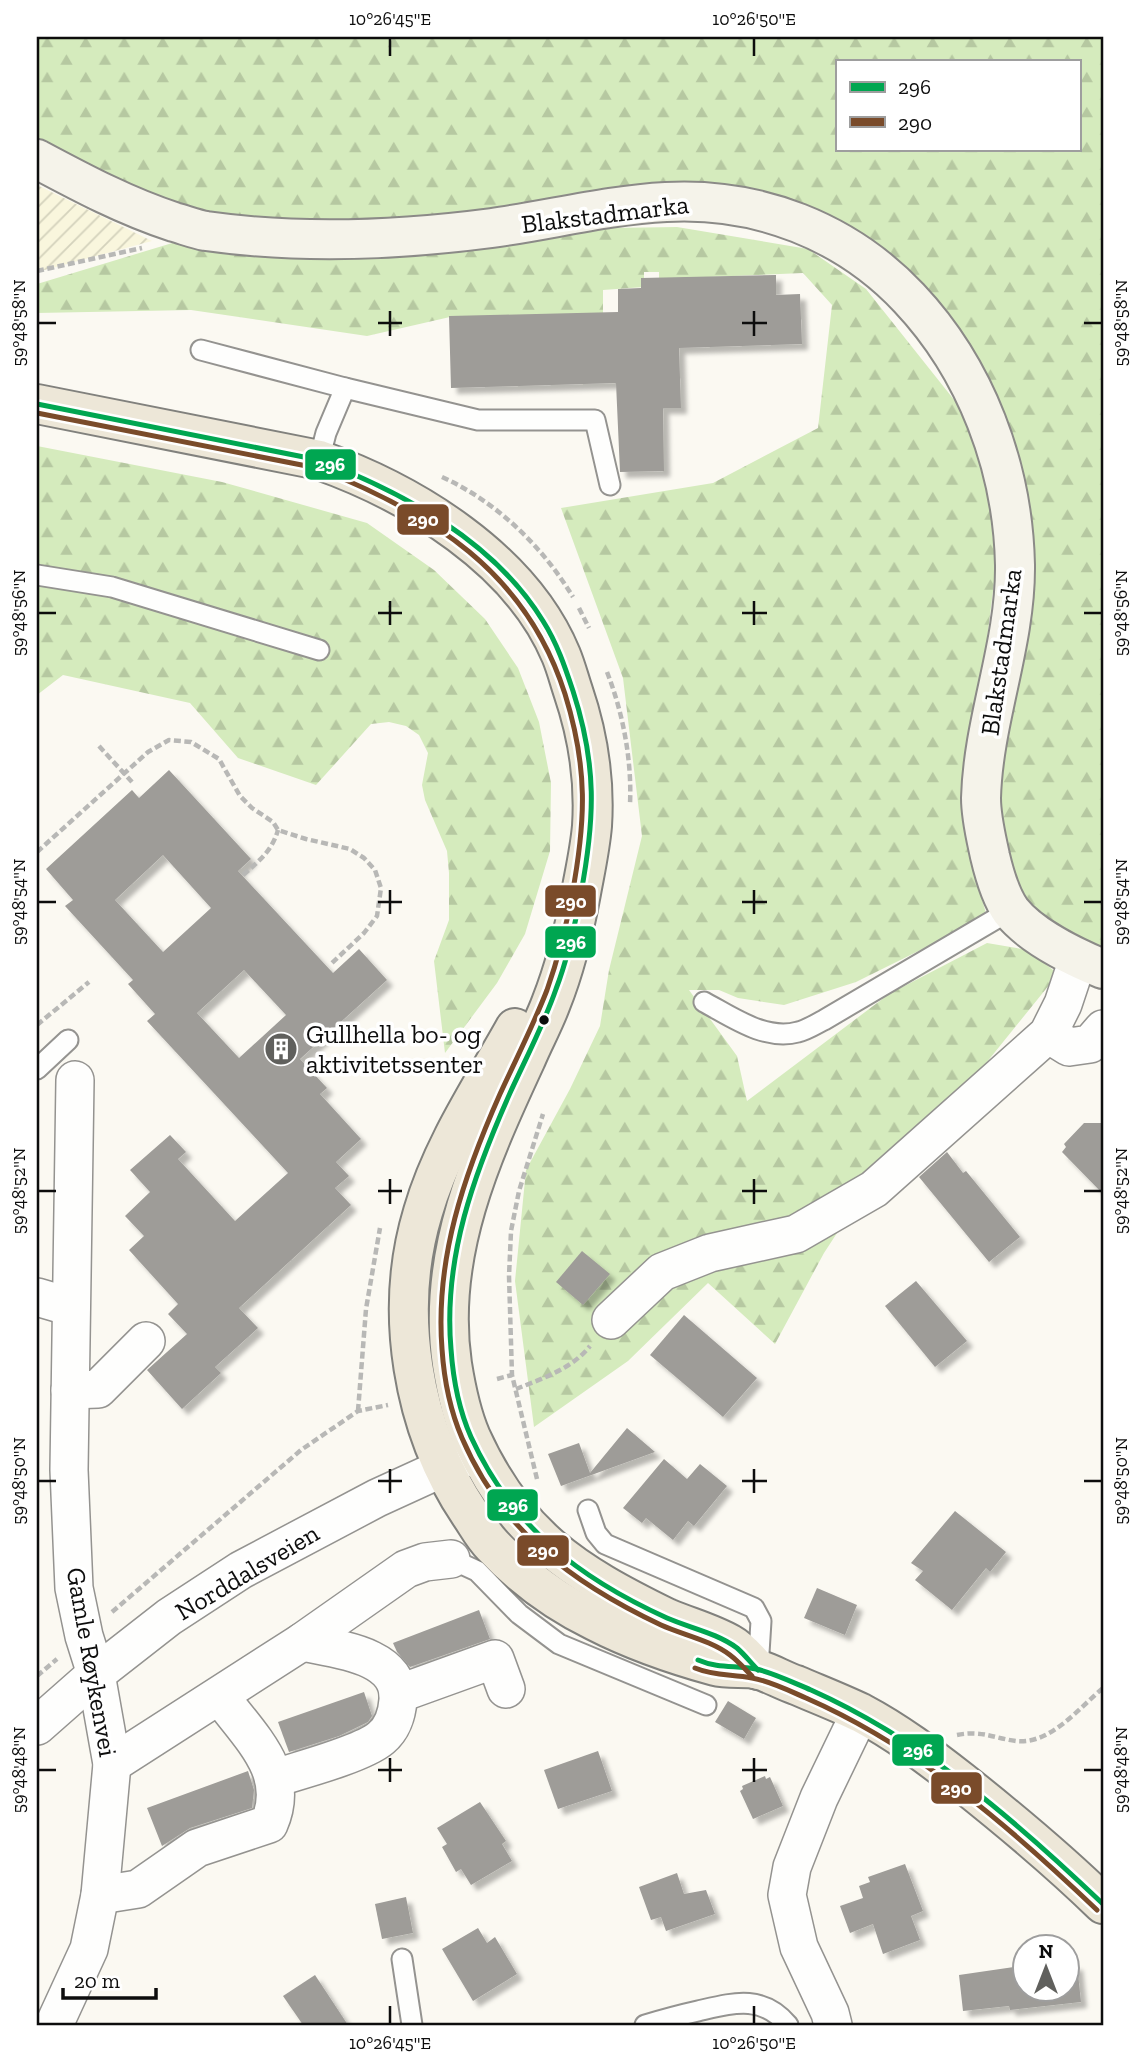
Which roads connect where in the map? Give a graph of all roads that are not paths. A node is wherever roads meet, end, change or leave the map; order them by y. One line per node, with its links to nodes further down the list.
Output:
1 (37, 159): 10 (main road, Blakstadmarka)
2 (201, 350): 3 (lane)
3 (345, 388): 5 (lane); 6 (lane)
4 (37, 404): 5 (main road)
5 (319, 460): 9 (main road)
6 (610, 485)
7 (37, 575): 8 (lane)
8 (319, 650)
9 (579, 901): 21 (main road); 22 (main road)
10 (1011, 911): 11 (main road, Blakstadmarka); 12 (lane)
11 (1091, 964): 14 (street)
12 (704, 1002)
13 (1103, 1029): 14 (street)
14 (1048, 1034): 18 (street)
15 (37, 1069): 16 (lane)
16 (75, 1080): 17 (street, Gamle Røykenvei)
17 (54, 1302): 20 (street, Gamle Røykenvei)
18 (611, 1320)
19 (146, 1341): 20 (street)
20 (70, 1390): 27 (street, Gamle Røykenvei)
21 (478, 1451): 22 (street, Norddalsveien); 26 (main road)
22 (443, 1468): 26 (main road); 27 (street, Norddalsveien)
23 (588, 1510): 26 (lane)
24 (451, 1559): 25 (street); 31 (lane)
25 (302, 1642): 29 (street); 30 (street)
26 (758, 1670): 32 (main road)
27 (96, 1674): 33 (street, Norddalsveien); 34 (street, Gamle Røykenvei)
28 (506, 1689): 29 (street)
29 (398, 1694): 35 (street)
30 (220, 1696): 34 (street); 35 (street)
31 (706, 1705)
32 (860, 1713): 37 (main road); 43 (street)
33 (37, 1726)
34 (112, 1763): 36 (street, Gamle Røykenvei)
35 (275, 1778): 36 (street)
36 (100, 1895): 39 (street, Gamle Røykenvei)
37 (1103, 1903)
38 (402, 1959): 40 (lane)
39 (54, 2025)
40 (412, 2025)
41 (645, 2025): 42 (lane)
42 (788, 2025)
43 (832, 2025)

